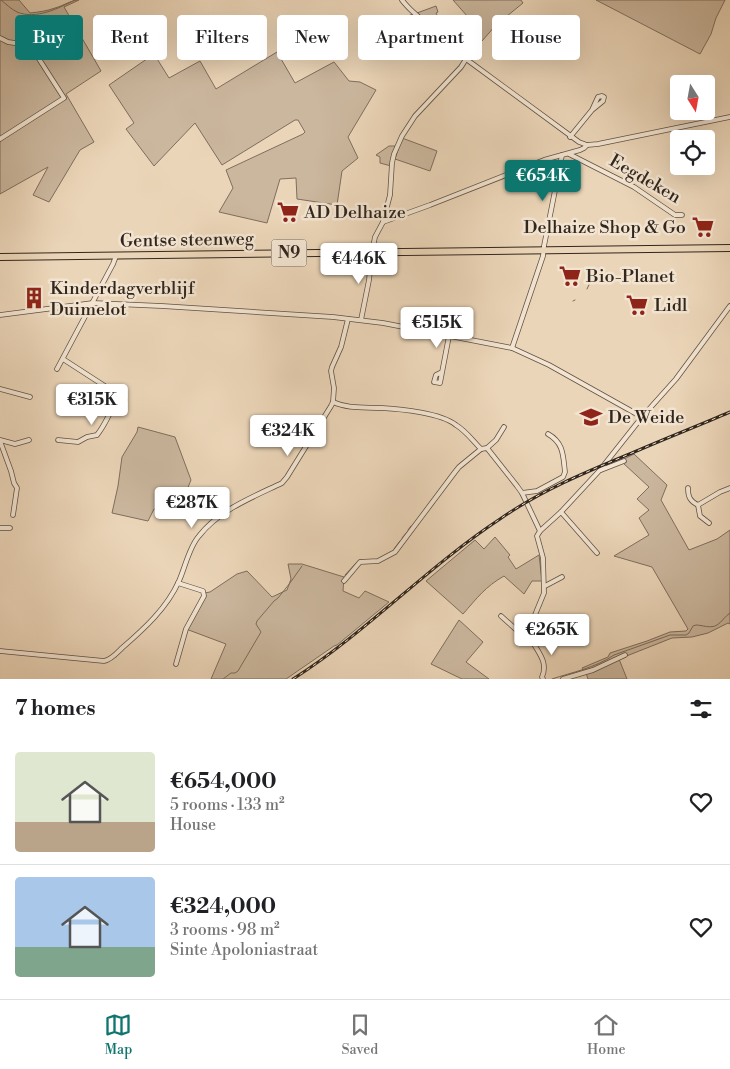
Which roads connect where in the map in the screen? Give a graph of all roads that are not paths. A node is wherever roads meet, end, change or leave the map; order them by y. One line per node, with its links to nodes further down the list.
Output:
1 (402, 0): 2 (street)
2 (416, 15)
3 (0, 38): 8 (street)
4 (466, 60): 7 (street); 13 (street)
5 (592, 110): 7 (street)
6 (730, 116): 9 (street)
7 (570, 137): 9 (street)
8 (0, 139)
9 (587, 145): 10 (street)
10 (568, 153): 11 (street); 12 (street, Eegdeken)
11 (562, 155): 13 (street); 15 (street)
12 (682, 215)
13 (383, 222): 16 (street)
14 (730, 247): 15 (main road, Gentse steenweg / N9)
15 (544, 251): 16 (main road, Gentse steenweg / N9); 25 (street)
16 (372, 252): 17 (main road, Gentse steenweg / N9); 23 (street)
17 (116, 256): 18 (main road, Gentse steenweg / N9); 19 (street)
18 (0, 257)
19 (93, 302): 21 (street); 22 (street); 26 (street)
20 (730, 306): 34 (street)
21 (0, 315)
22 (348, 319): 23 (street); 33 (street)
23 (361, 320): 24 (street)
24 (449, 336): 25 (street); 28 (street)
25 (512, 348): 34 (street)
26 (63, 359): 27 (street); 30 (street)
27 (57, 369)
28 (442, 372)
29 (0, 389): 31 (street)
30 (116, 396): 32 (street); 39 (street)
31 (30, 397)
32 (125, 400)
33 (333, 402): 41 (street); 57 (street)
34 (642, 417): 43 (street)
35 (504, 427): 40 (street)
36 (548, 434): 46 (street)
37 (0, 440): 38 (street); 49 (street)
38 (29, 440)
39 (58, 440)
40 (487, 448): 41 (street); 46 (street)
41 (481, 449): 56 (street)
42 (624, 461): 43 (street)
43 (600, 470): 48 (street)
44 (688, 488): 47 (street)
45 (730, 488): 47 (street)
46 (522, 493): 53 (street)
47 (698, 505): 50 (street)
48 (561, 512): 53 (street); 54 (street)
49 (13, 515)
50 (709, 523)
51 (0, 528): 52 (street)
52 (10, 528)
53 (540, 531): 58 (street)
54 (597, 553)
55 (562, 578): 58 (street)
56 (345, 579)
57 (178, 583): 61 (street); 63 (street)
58 (544, 586): 60 (street)
59 (501, 616): 60 (street)
60 (530, 635): 64 (street)
61 (0, 651)
62 (625, 655): 65 (street)
63 (176, 664)
64 (542, 678)
65 (563, 679)

